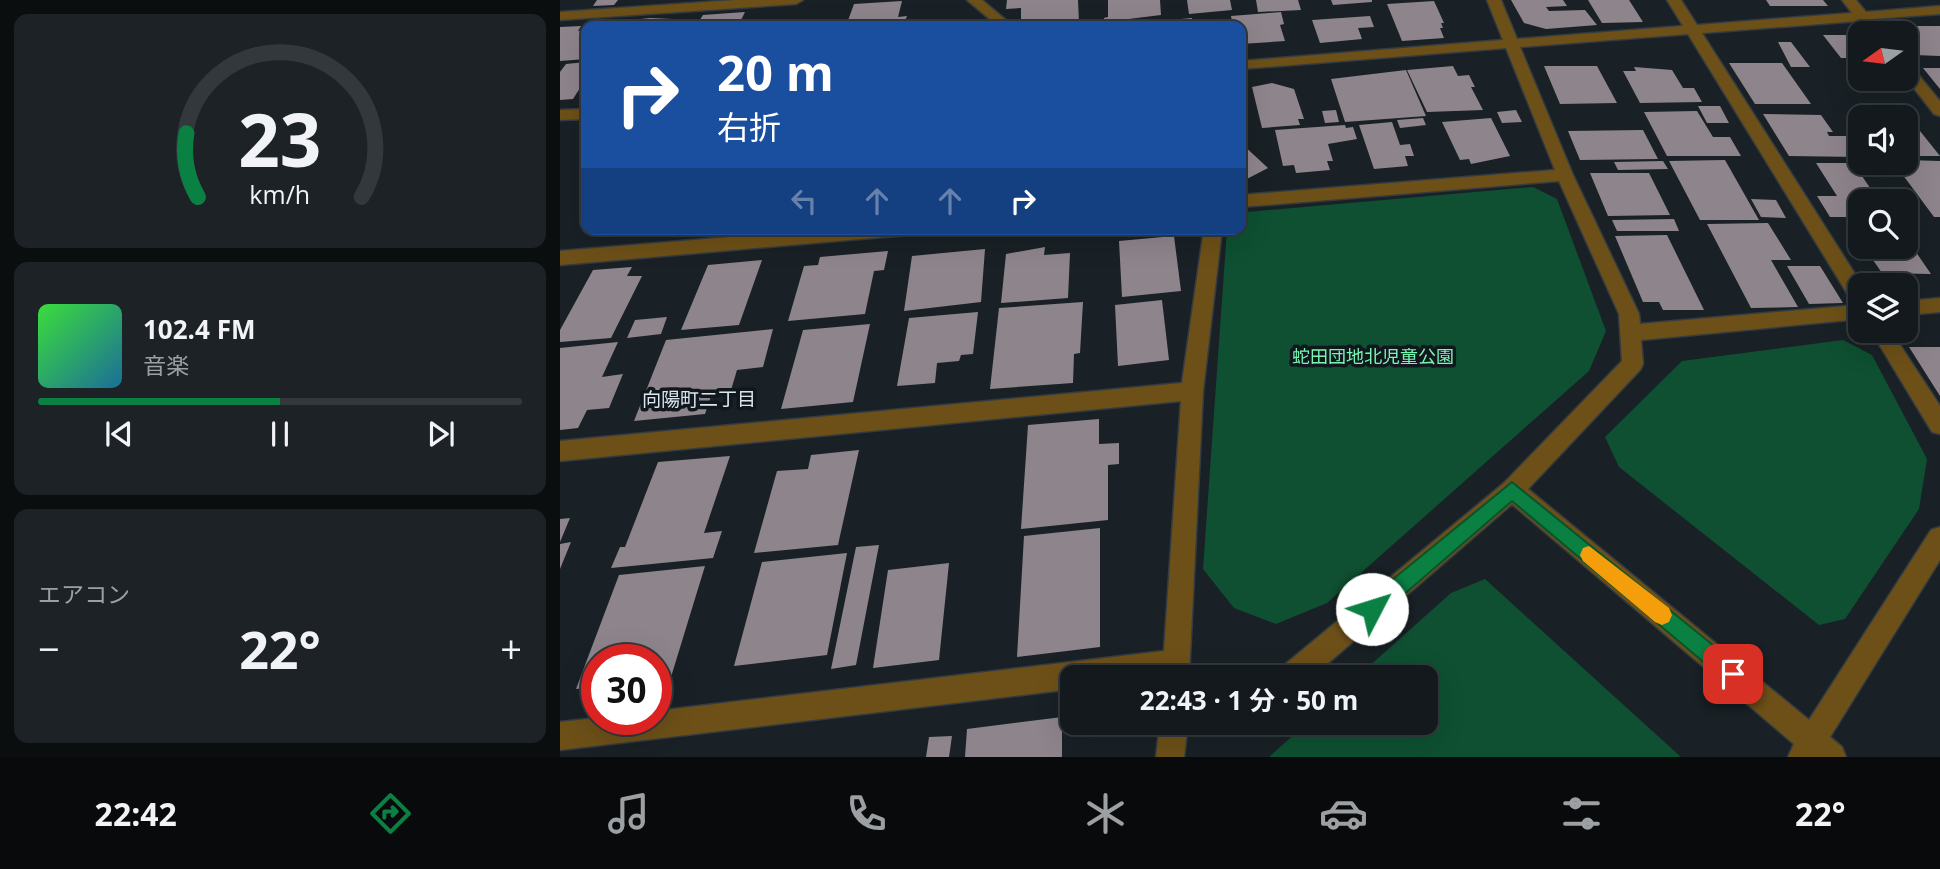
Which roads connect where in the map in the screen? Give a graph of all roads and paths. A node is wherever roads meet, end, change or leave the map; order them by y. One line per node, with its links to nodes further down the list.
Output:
1 (796, 0): 7 (street)
2 (974, 0): 9 (street)
3 (1494, 0): 12 (street)
4 (1674, 0): 11 (street)
5 (1849, 0): 8 (street)
6 (1940, 10): 8 (street)
7 (560, 16)
8 (1862, 16): 10 (street); 11 (street)
9 (1000, 21)
10 (1866, 21)
11 (1693, 32): 12 (street); 23 (street)
12 (1510, 43): 13 (street); 18 (street)
13 (1246, 65)
14 (1918, 84): 15 (street)
15 (1940, 111)
16 (581, 114): 17 (street)
17 (560, 116)
18 (1565, 175): 19 (street); 27 (street)
19 (1246, 201)
20 (835, 235): 22 (street)
21 (1212, 235): 29 (street)
22 (560, 258)
23 (1848, 279)
24 (1940, 305): 25 (street)
25 (1918, 307)
26 (1848, 313): 27 (street)
27 (1630, 333): 32 (street)
28 (1889, 343): 30 (street)
29 (1192, 391): 31 (street); 34 (street)
30 (1940, 425)
31 (560, 451)
32 (1512, 490): 35 (street); 39 (street)
33 (1940, 538): 39 (street)
34 (1176, 665)
35 (1306, 665)
36 (1060, 682): 38 (street)
37 (1173, 735): 40 (street)
38 (560, 736)
39 (1816, 752)
40 (1170, 757)

